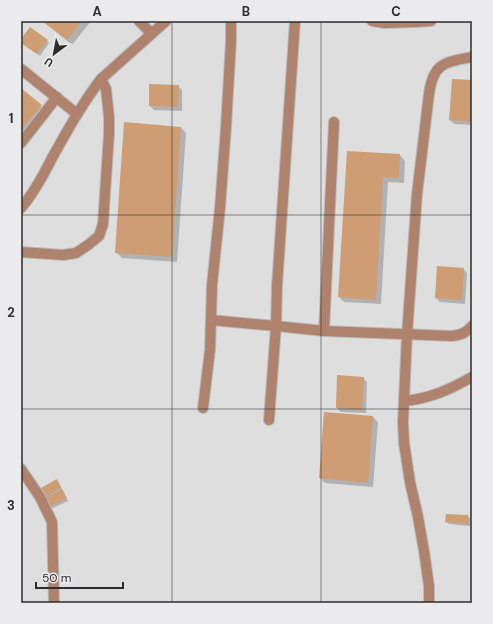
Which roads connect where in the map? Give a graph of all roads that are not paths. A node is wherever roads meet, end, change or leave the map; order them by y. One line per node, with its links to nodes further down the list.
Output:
1 (139, 21): 7 (lane)
2 (166, 21): 7 (lane)
3 (231, 21): 17 (lane)
4 (295, 21): 18 (lane)
5 (372, 21): 6 (lane)
6 (431, 21)
7 (151, 34): 10 (lane)
8 (472, 57): 21 (lane)
9 (21, 69): 11 (lane)
10 (100, 79): 12 (lane); 16 (lane)
11 (58, 97): 12 (lane); 14 (lane)
12 (77, 114): 15 (lane)
13 (334, 122): 20 (lane)
14 (21, 142)
15 (21, 208)
16 (21, 252)
17 (211, 320): 18 (lane); 24 (lane)
18 (276, 326): 20 (lane); 25 (lane)
19 (472, 326): 21 (lane)
20 (324, 331): 21 (lane)
21 (407, 335): 23 (lane)
22 (472, 377): 23 (lane)
23 (405, 401): 28 (lane)
24 (204, 408)
25 (268, 420)
26 (21, 470): 27 (lane)
27 (54, 603)
28 (429, 603)

